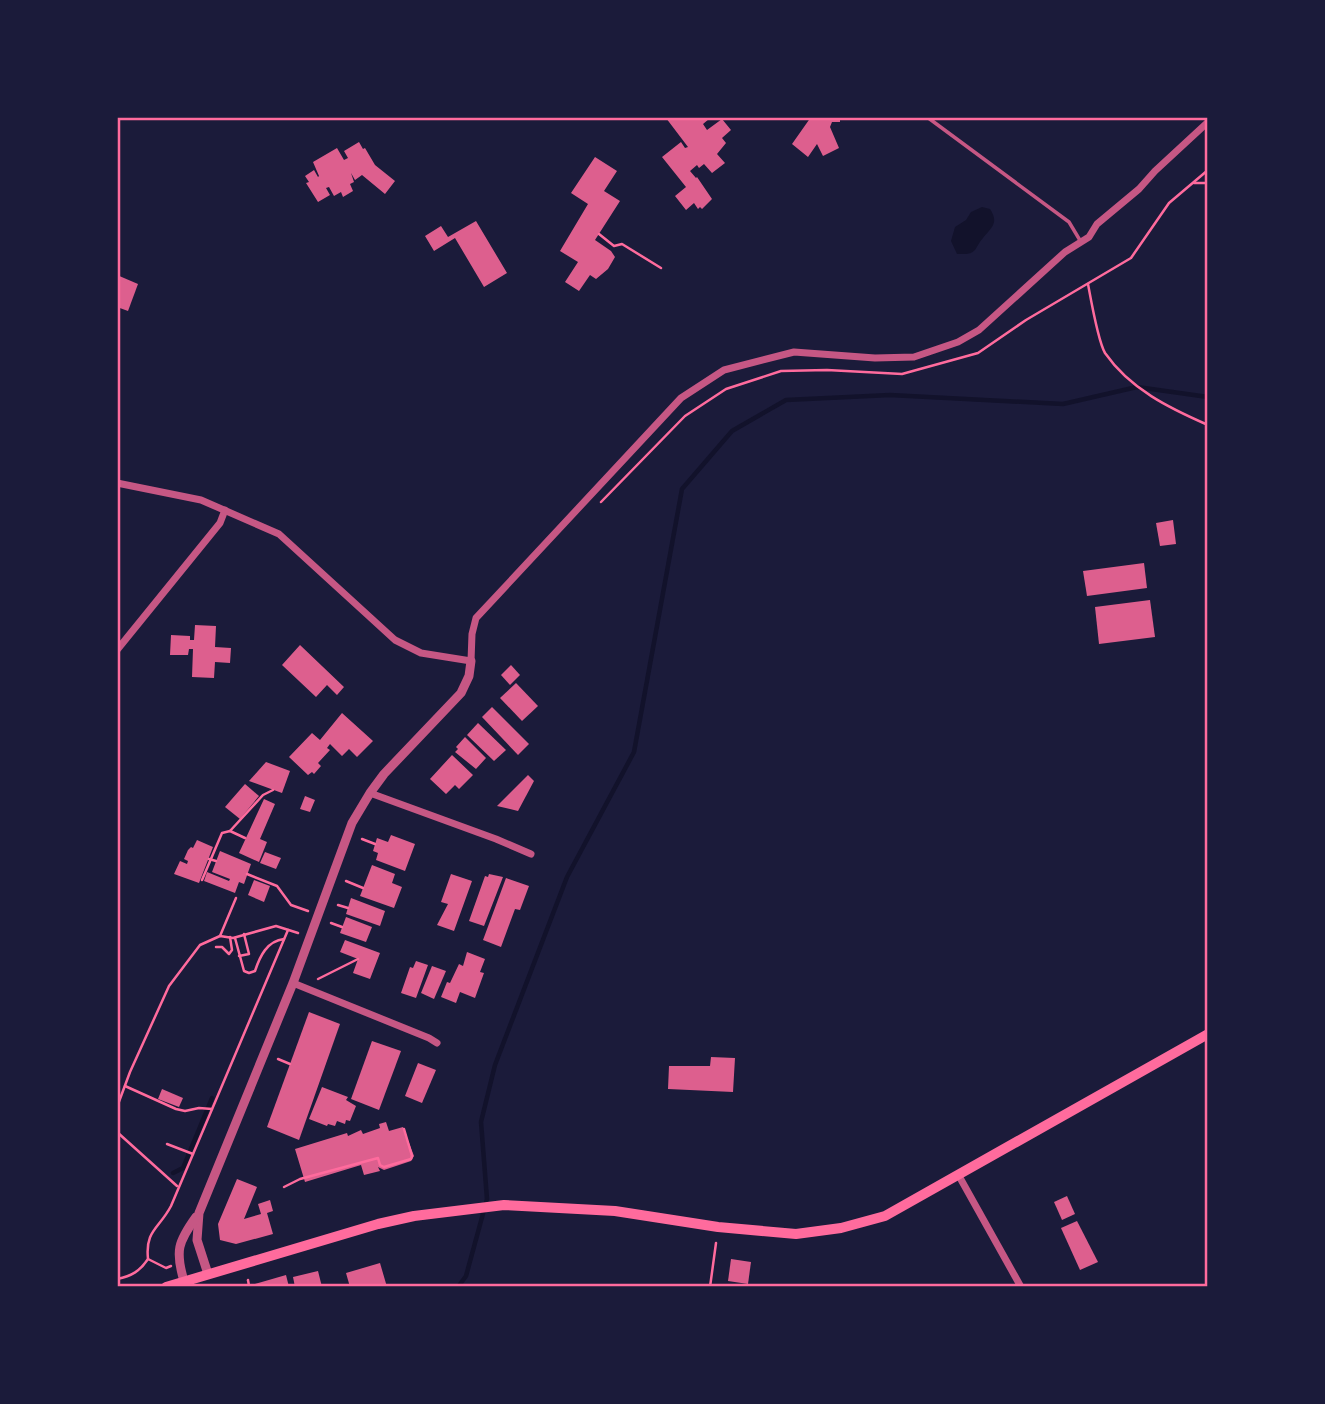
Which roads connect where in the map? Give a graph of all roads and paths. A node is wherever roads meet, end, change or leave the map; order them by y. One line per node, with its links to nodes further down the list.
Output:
1 (927, 117): 7 (lane)
2 (1208, 122): 7 (street)
3 (1208, 170): 4 (path)
4 (1192, 183): 5 (path); 9 (path)
5 (1208, 183)
6 (599, 234): 8 (path)
7 (1081, 242): 15 (street)
8 (661, 268)
9 (1088, 284): 10 (path); 12 (path)
10 (1208, 425)
11 (117, 483): 13 (street)
12 (601, 502)
13 (225, 510): 14 (street); 15 (street)
14 (117, 650)
15 (471, 661): 17 (street)
16 (273, 790): 18 (path)
17 (370, 793): 22 (street); 32 (street)
18 (230, 831): 19 (path); 23 (path)
19 (245, 838)
20 (362, 838): 21 (path)
21 (375, 844)
22 (531, 854)
23 (210, 859): 24 (path); 26 (path)
24 (216, 861)
25 (247, 874): 32 (path)
26 (202, 880)
27 (346, 881): 28 (path)
28 (363, 888)
29 (236, 898): 37 (path)
30 (338, 905): 31 (path)
31 (348, 908)
32 (317, 915): 39 (street)
33 (331, 923): 34 (path)
34 (342, 927)
35 (288, 930): 36 (path); 39 (path); 40 (path)
36 (244, 934): 38 (path); 42 (path)
37 (220, 936): 38 (path); 50 (path)
38 (232, 937): 41 (path); 42 (path)
39 (309, 937): 45 (street)
40 (284, 939): 42 (path); 52 (path)
41 (216, 947)
42 (239, 956)
43 (358, 959): 44 (path)
44 (318, 979)
45 (293, 984): 47 (street); 60 (street)
46 (1208, 1034): 57 (main road)
47 (437, 1043)
48 (278, 1059): 49 (path)
49 (290, 1064)
50 (125, 1086): 51 (path); 52 (path)
51 (117, 1107)
52 (210, 1109): 56 (path)
53 (404, 1129): 58 (path)
54 (117, 1132): 59 (path)
55 (167, 1144): 56 (path)
56 (192, 1153): 59 (path)
57 (960, 1176): 64 (main road); 71 (street)
58 (284, 1186)
59 (178, 1187): 62 (path)
60 (199, 1213): 64 (street); 67 (street)
61 (716, 1243): 70 (path)
62 (148, 1259): 63 (path); 65 (path)
63 (173, 1265)
64 (208, 1274): 67 (main road)
65 (117, 1279)
66 (248, 1280): 68 (path)
67 (184, 1281): 69 (main road)
68 (249, 1286)
69 (166, 1287)
70 (710, 1287)
71 (1021, 1287)

